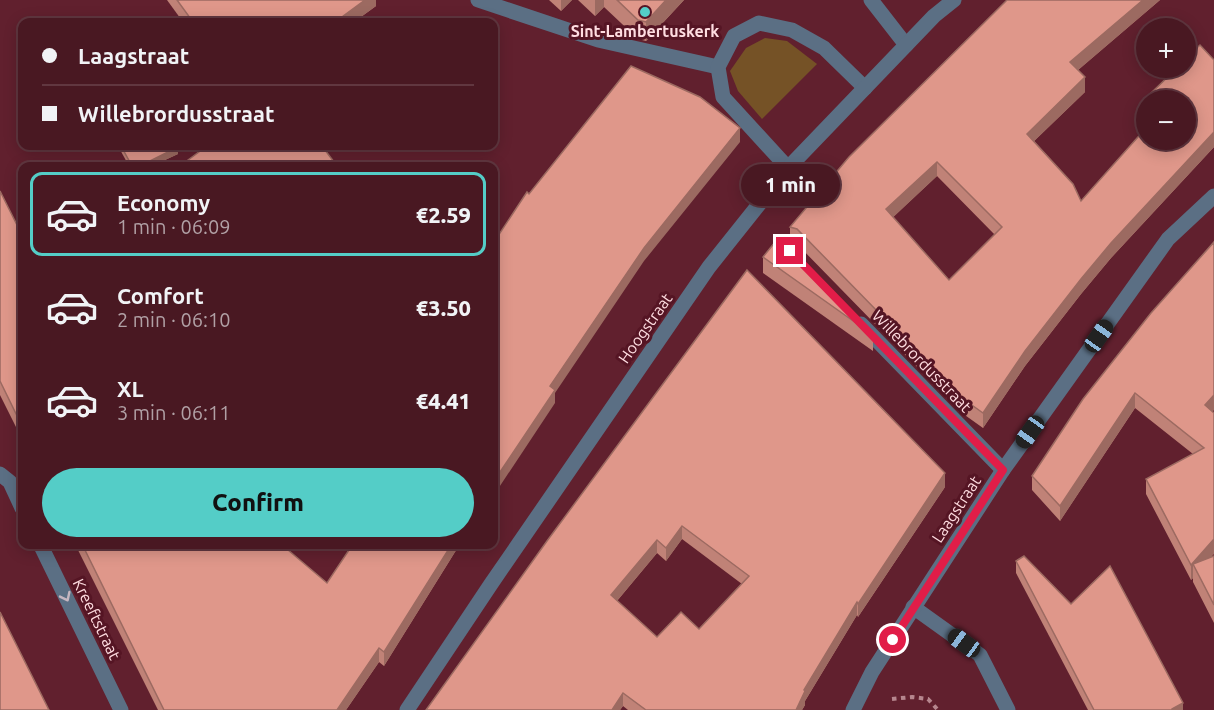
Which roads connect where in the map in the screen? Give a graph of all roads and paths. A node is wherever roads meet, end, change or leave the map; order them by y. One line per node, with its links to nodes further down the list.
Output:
1 (478, 0): 5 (street)
2 (871, 0): 4 (street)
3 (954, 0): 4 (street, Hoogstraat)
4 (906, 45): 6 (street, Hoogstraat)
5 (718, 67): 6 (street); 7 (street)
6 (865, 88): 7 (street, Hoogstraat)
7 (788, 168): 17 (street, Hoogstraat)
8 (1214, 196): 10 (street, Laagstraat)
9 (847, 310): 10 (street, Willebrordusstraat)
10 (1003, 470): 14 (street, Laagstraat)
11 (0, 474): 12 (street)
12 (18, 500)
13 (42, 549): 16 (street, Kreeftstraat, one-way to 16)
14 (913, 607): 18 (street, Laagstraat); 20 (street)
15 (884, 705): 19 (path)
16 (121, 710)
17 (407, 710)
18 (853, 710)
19 (938, 710)
20 (1008, 710)

